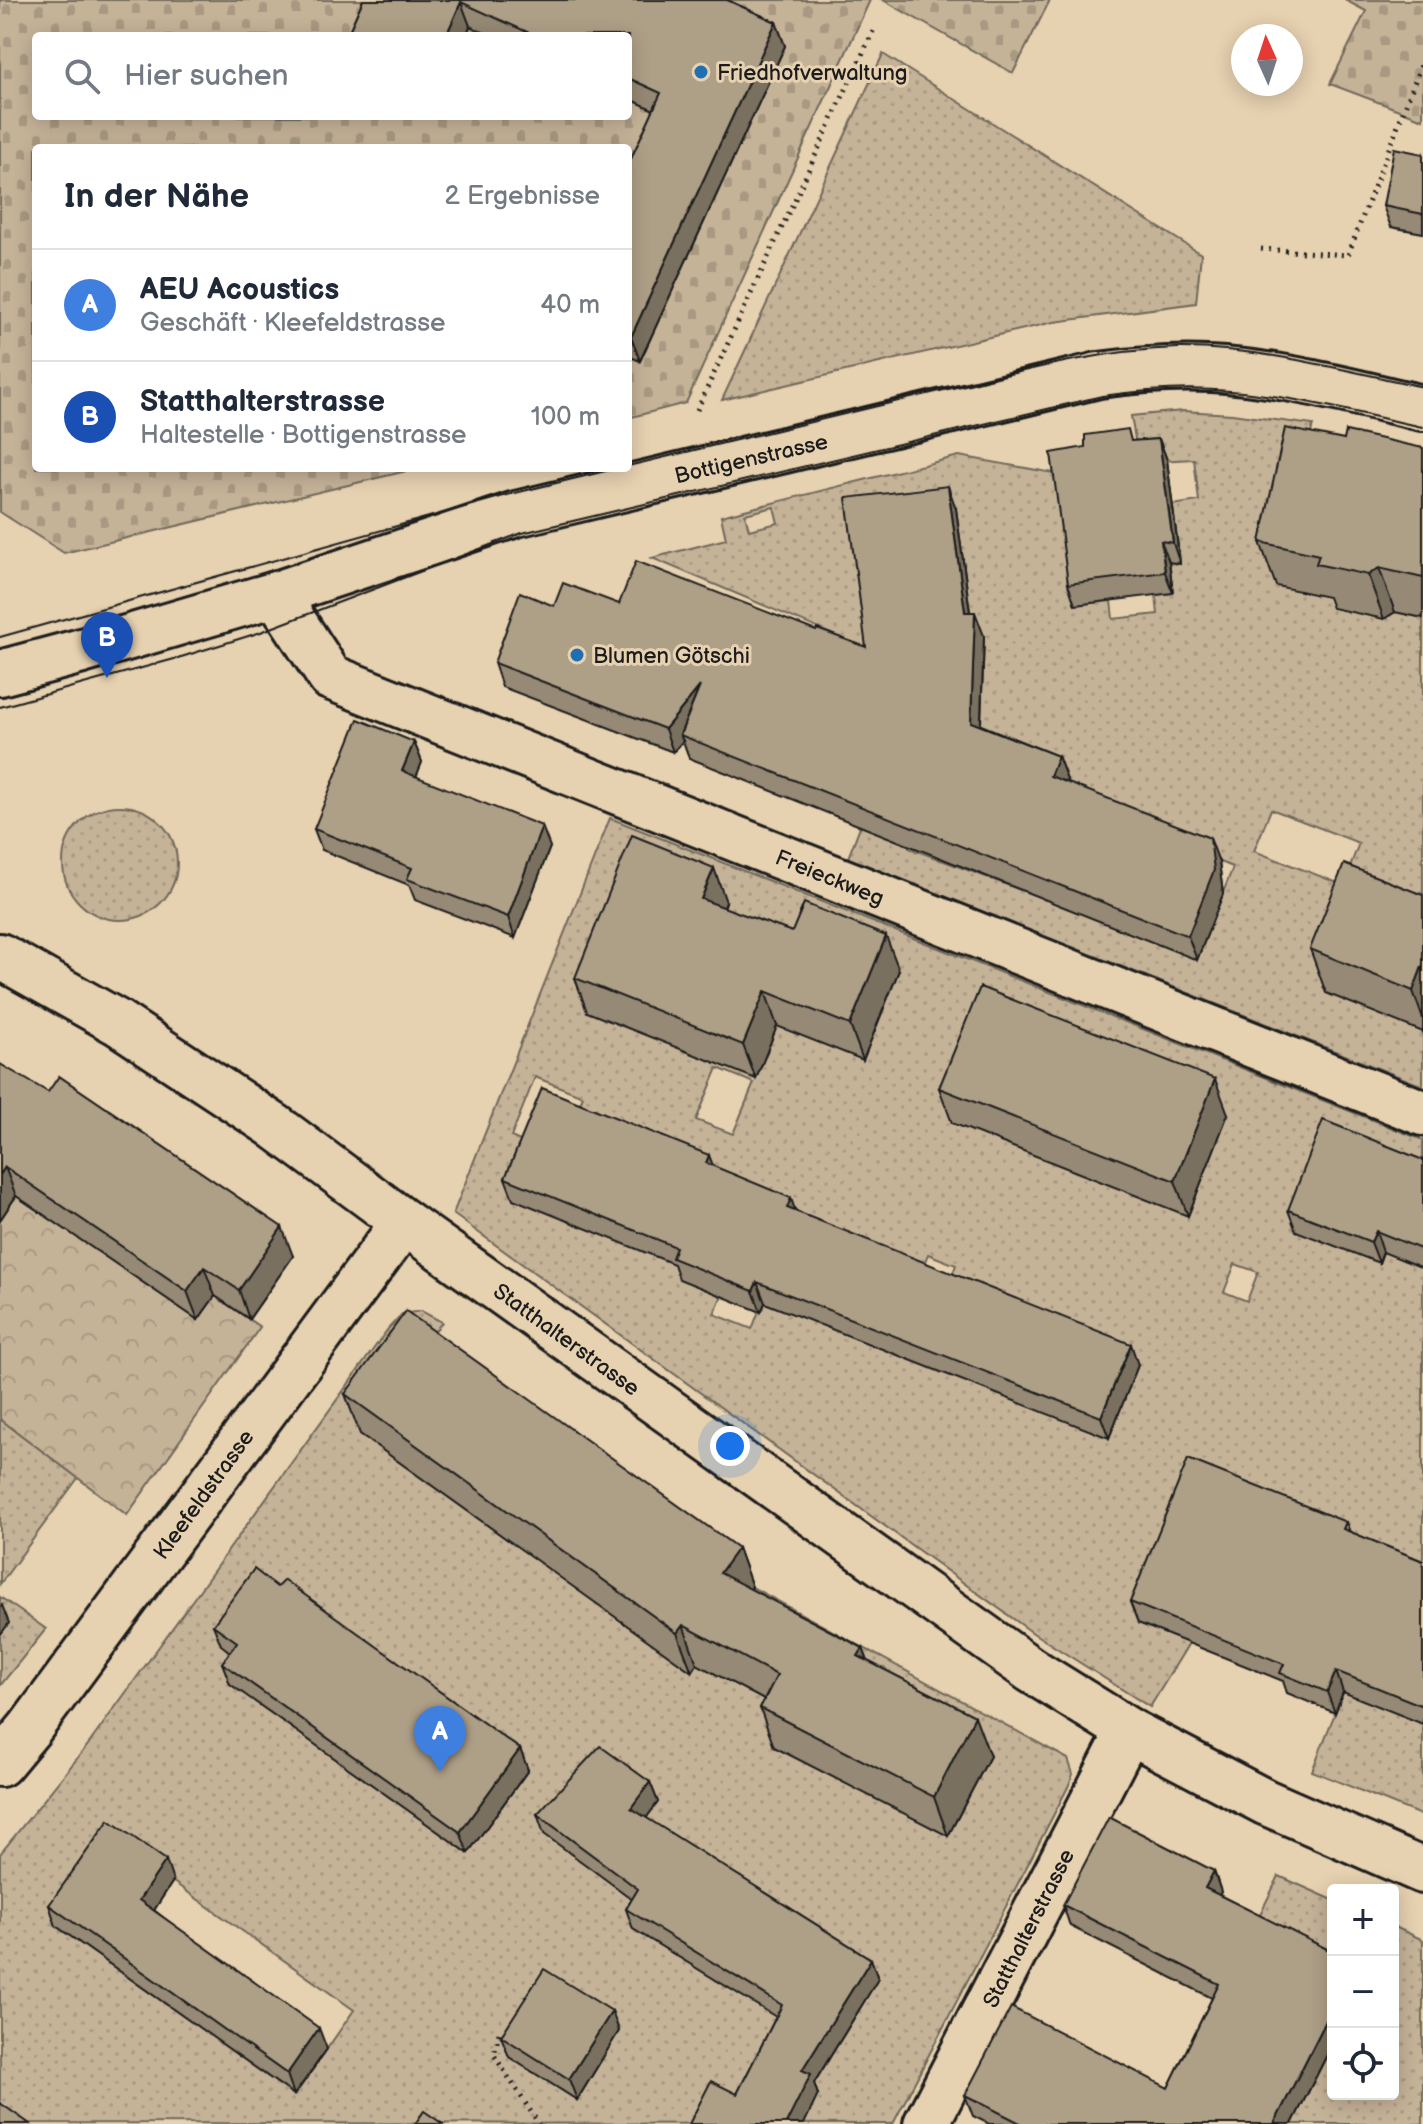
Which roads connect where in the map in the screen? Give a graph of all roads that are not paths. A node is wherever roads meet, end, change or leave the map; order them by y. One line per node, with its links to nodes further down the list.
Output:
1 (1423, 408): 2 (street, Bottigenstrasse)
2 (276, 594): 3 (street, Bottigenstrasse); 5 (street, Freieckweg)
3 (0, 673)
4 (0, 956): 6 (street, Statthalterstrasse)
5 (1423, 1113)
6 (404, 1222): 7 (street, Statthalterstrasse); 8 (street, Kleefeldstrasse)
7 (1129, 1731): 9 (street, Statthalterstrasse); 10 (street, Statthalterstrasse)
8 (0, 1764)
9 (1423, 1871)
10 (926, 2124)

